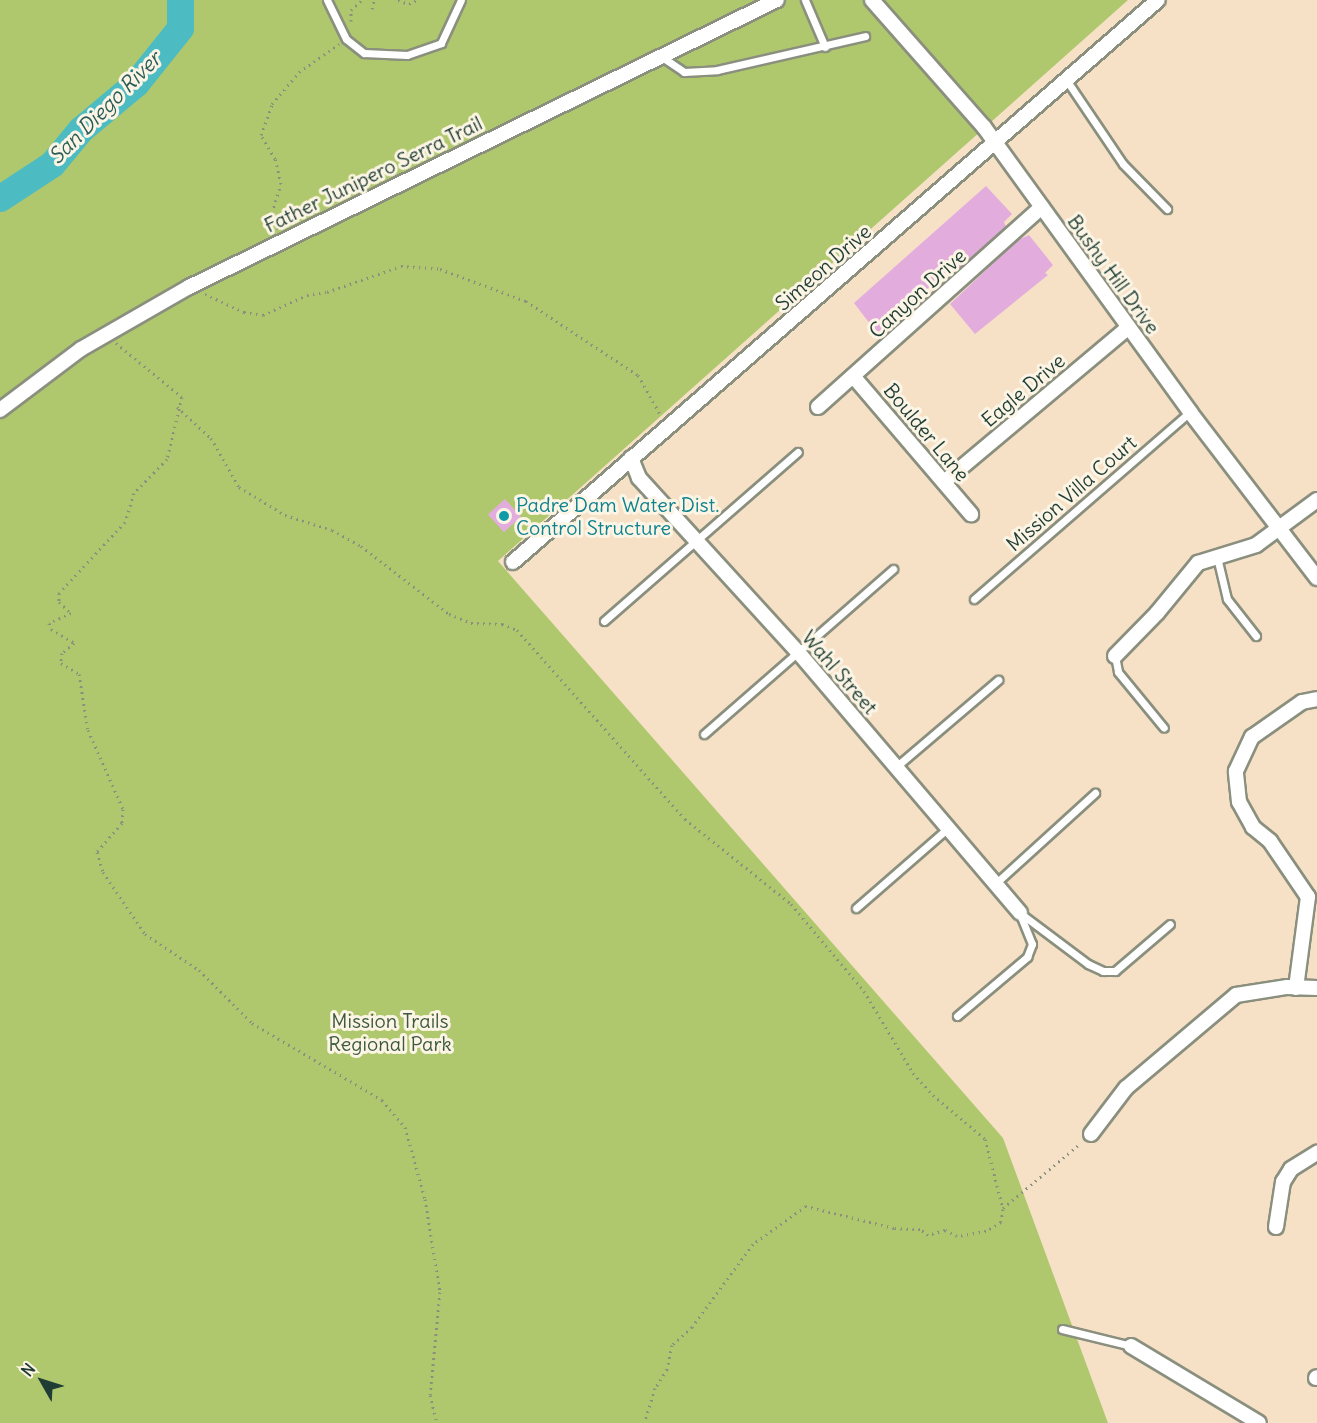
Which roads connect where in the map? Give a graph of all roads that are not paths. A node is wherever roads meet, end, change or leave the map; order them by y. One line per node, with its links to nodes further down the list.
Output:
1 (327, 0): 2 (lane)
2 (461, 0)
3 (777, 0): 9 (street, Father Junipero Serra Trail)
4 (805, 0): 8 (lane)
5 (872, 0): 11 (street, Bushy Hill Drive)
6 (1158, 0): 10 (street, Simeon Drive)
7 (865, 36): 8 (lane)
8 (825, 47): 9 (lane)
9 (662, 57): 17 (street, Father Junipero Serra Trail)
10 (1067, 81): 11 (street, Simeon Drive); 13 (lane)
11 (996, 144): 12 (street, Bushy Hill Drive); 20 (street, Simeon Drive)
12 (1042, 207): 14 (street, Bushy Hill Drive); 15 (street, Canyon Drive)
13 (1167, 209)
14 (1128, 327): 18 (street, Bushy Hill Drive); 21 (street, Eagle Drive)
15 (854, 376): 16 (street, Canyon Drive); 21 (street, Boulder Lane)
16 (818, 407)
17 (0, 410)
18 (1190, 412): 24 (street, Bushy Hill Drive); 30 (lane, Mission Villa Court)
19 (798, 452): 25 (lane)
20 (631, 458): 25 (street, Wahl Street); 27 (street, Simeon Drive)
21 (944, 482): 23 (street, Boulder Lane)
22 (1317, 500): 24 (street)
23 (971, 514)
24 (1280, 525): 26 (street); 29 (street, Bushy Hill Drive)
25 (696, 542): 31 (lane); 33 (street, Wahl Street)
26 (1217, 557): 32 (lane); 34 (street)
27 (513, 562)
28 (894, 569): 33 (lane)
29 (1317, 578)
30 (974, 598)
31 (604, 621)
32 (1256, 636)
33 (799, 653): 38 (lane); 39 (street, Wahl Street)
34 (1115, 656): 37 (lane)
35 (998, 680): 39 (lane)
36 (1317, 699): 46 (street)
37 (1164, 728)
38 (704, 734)
39 (897, 766): 41 (street, Wahl Street)
40 (1095, 793): 42 (lane)
41 (948, 828): 42 (street, Wahl Street); 43 (lane)
42 (996, 883): 44 (street, Wahl Street)
43 (856, 908)
44 (1020, 913): 45 (lane); 48 (lane)
45 (1170, 924)
46 (1296, 988): 47 (street); 49 (street)
47 (1317, 988)
48 (957, 1016)
49 (1091, 1134)
50 (1317, 1153): 51 (street)
51 (1276, 1227)
52 (1062, 1329): 53 (lane)
53 (1131, 1346): 54 (street)
54 (1259, 1423)

